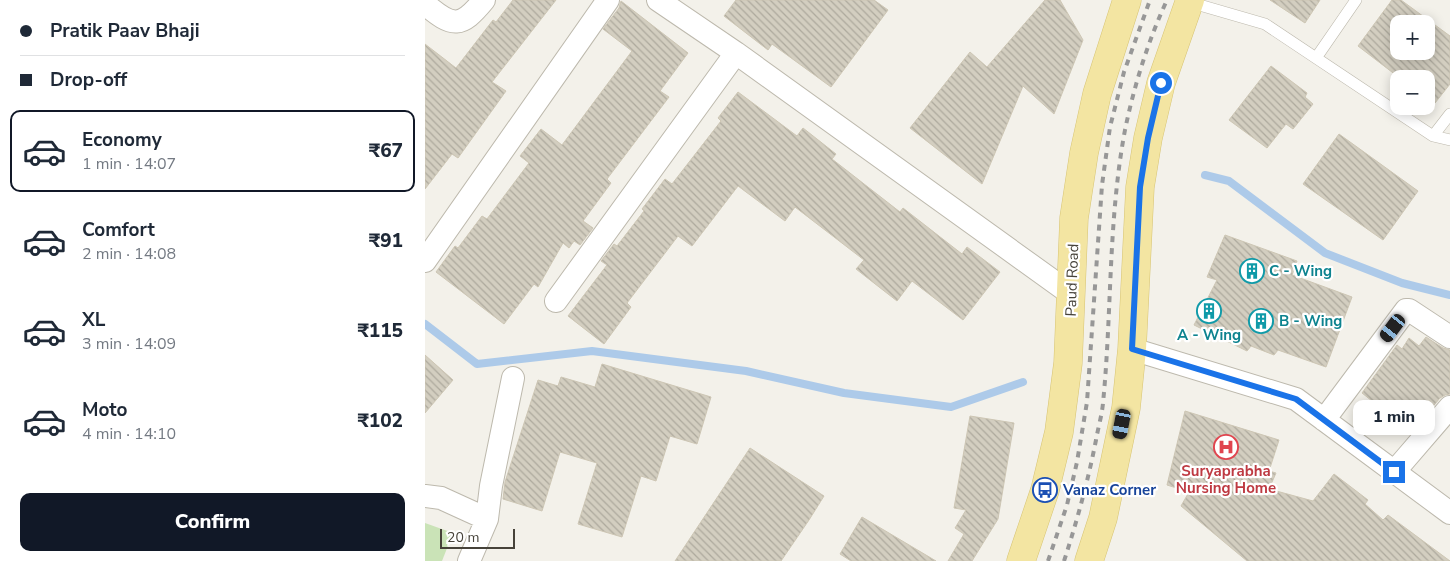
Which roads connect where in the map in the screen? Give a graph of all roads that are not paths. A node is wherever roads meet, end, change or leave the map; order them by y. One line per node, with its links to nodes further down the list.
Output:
1 (484, 0): 7 (street)
2 (608, 0): 13 (street)
3 (658, 0): 8 (street)
4 (1127, 0): 14 (main road, Paud Road)
5 (1356, 0): 9 (lane)
6 (1190, 1): 9 (lane); 17 (main road)
7 (425, 4)
8 (736, 53): 14 (street); 15 (street)
9 (1316, 58): 11 (lane)
10 (1450, 114): 11 (lane)
11 (1433, 136): 12 (lane)
12 (1450, 140)
13 (425, 261)
14 (1071, 294): 26 (main road, Paud Road)
15 (556, 300)
16 (1450, 336): 20 (street)
17 (1132, 349): 20 (street); 27 (main road)
18 (513, 378): 24 (street)
19 (1450, 407): 21 (street)
20 (1324, 420): 21 (street)
21 (1394, 472): 23 (street)
22 (425, 496): 24 (street)
23 (1450, 513)
24 (487, 519): 25 (street)
25 (469, 561)
26 (1021, 561)
27 (1089, 561)

